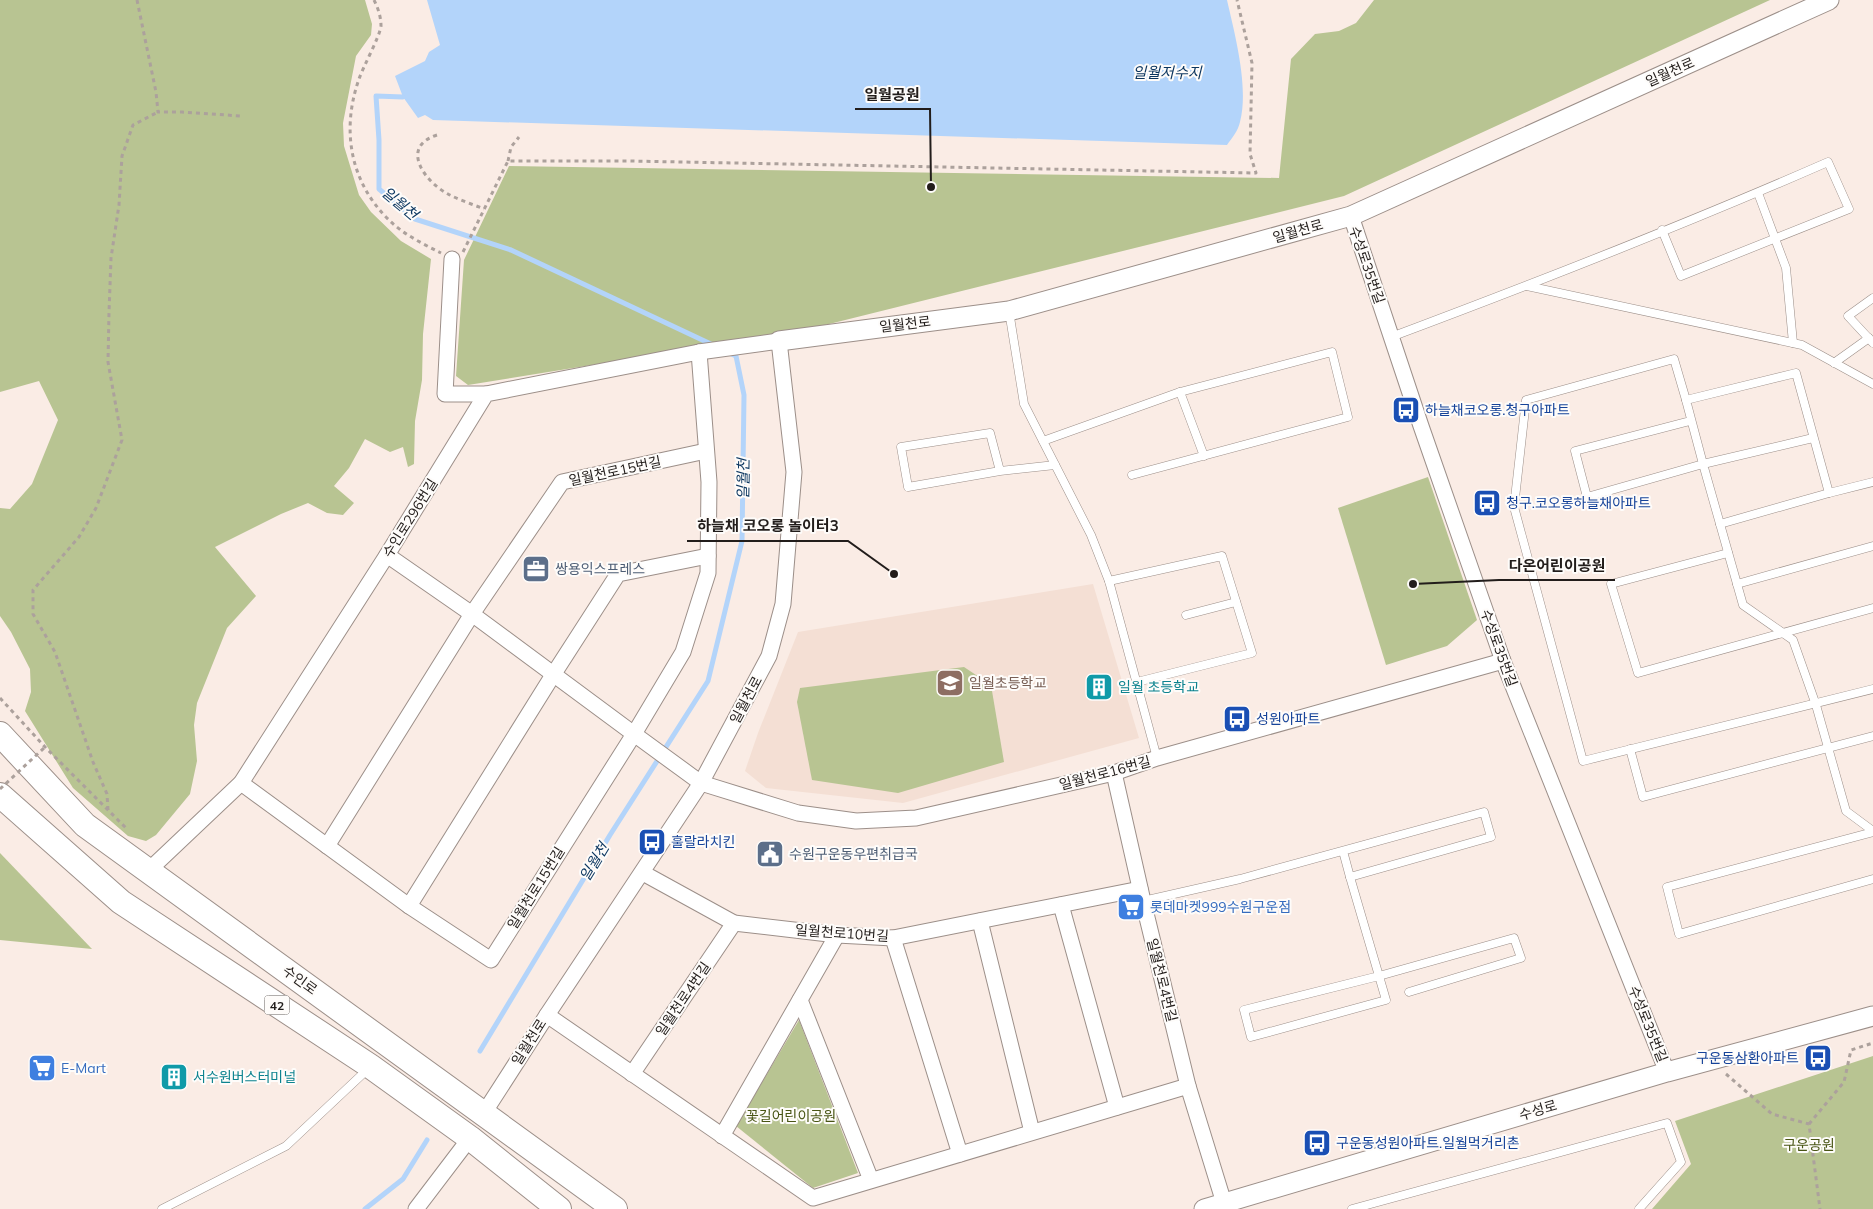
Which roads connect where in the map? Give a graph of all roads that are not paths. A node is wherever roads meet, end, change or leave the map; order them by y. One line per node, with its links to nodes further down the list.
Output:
1 (1829, 0): 3 (street, 일월천로)
2 (1758, 192): 4 (lane); 5 (lane); 5 (lane)
3 (1351, 216): 9 (street, 일월천로); 10 (street, 수성로35번길)
4 (1662, 230): 5 (lane); 7 (lane)
5 (1776, 239): 13 (lane)
6 (452, 259): 18 (street)
7 (1527, 286): 10 (lane); 13 (lane)
8 (1873, 298): 12 (lane)
9 (1009, 311): 11 (street, 일월천로); 22 (lane)
10 (1391, 337): 43 (street, 수성로35번길)
11 (779, 341): 14 (street); 56 (street, 일월천로)
12 (1871, 341): 15 (lane)
13 (1793, 343): 15 (lane)
14 (699, 352): 18 (street); 23 (street, 일월천로15번길)
15 (1834, 363): 16 (lane)
16 (1873, 384)
17 (1180, 392): 22 (lane); 24 (lane); 24 (lane)
18 (486, 394): 34 (street, 수인로296번길)
19 (1686, 400): 20 (lane); 21 (lane); 52 (lane)
20 (1690, 421): 25 (lane); 25 (lane)
21 (1813, 438): 25 (lane); 30 (lane)
22 (1043, 441): 26 (lane)
23 (706, 450): 35 (street, 일월천로15번길); 40 (street, 일월천로15번길)
24 (1204, 456): 28 (lane)
25 (1703, 464): 31 (lane)
26 (1055, 465): 27 (lane); 36 (lane)
27 (1000, 471): 27 (lane)
28 (1132, 475)
29 (1873, 482): 30 (lane)
30 (1829, 493): 31 (lane)
31 (1720, 524): 33 (lane)
32 (1873, 546): 37 (lane)
33 (1728, 553): 37 (lane); 42 (lane)
34 (387, 555): 40 (street); 55 (street, 수인로296번길)
35 (708, 556): 44 (street); 49 (street, 일월천로15번길)
36 (1109, 581): 38 (lane); 45 (lane)
37 (1737, 584): 42 (lane)
38 (1236, 602): 41 (lane); 45 (lane)
39 (1873, 608): 42 (lane)
40 (472, 614): 44 (street); 59 (street, 일월천로15번길)
41 (1186, 615)
42 (1782, 632): 47 (lane)
43 (1503, 661): 53 (street, 일월천로16번길); 78 (street, 수성로35번길)
44 (553, 674): 49 (street); 67 (street)
45 (1137, 682): 53 (lane)
46 (1873, 689): 47 (lane)
47 (1816, 705): 51 (lane); 52 (lane)
48 (0, 734): 61 (main road, 수인로)
49 (634, 734): 56 (street); 67 (street, 일월천로15번길)
50 (1873, 736): 51 (lane)
51 (1827, 748): 52 (lane); 58 (lane)
52 (1630, 749)
53 (1157, 758): 54 (street, 일월천로16번길)
54 (1114, 773): 56 (street, 일월천로16번길); 65 (street, 일월천로4번길)
55 (241, 783): 59 (street, 일월천로15번길); 61 (street, 수인로296번길)
56 (701, 783): 62 (street, 일월천로)
57 (2, 797): 77 (main road, 42)
58 (1873, 831): 64 (lane)
59 (327, 846): 67 (street, 일월천로15번길)
60 (1342, 851): 63 (lane); 63 (lane); 65 (lane)
61 (148, 871): 82 (main road, 수인로)
62 (642, 873): 69 (street, 일월천로10번길); 75 (street, 일월천로)
63 (1350, 876): 72 (lane)
64 (1873, 879)
65 (1141, 895): 66 (street, 일월천로10번길); 80 (street, 일월천로4번길)
66 (1061, 905): 68 (street, 일월천로10번길); 81 (street)
67 (409, 906)
68 (980, 921): 71 (street, 일월천로10번길); 83 (street)
69 (734, 923): 70 (street, 일월천로10번길); 79 (street, 일월천로4번길)
70 (837, 935): 71 (street, 일월천로10번길); 74 (street)
71 (893, 938): 86 (street)
72 (1379, 976): 72 (lane); 73 (lane)
73 (1409, 992)
74 (800, 1000): 84 (street); 87 (street)
75 (547, 1015): 79 (street); 82 (street, 일월천로)
76 (1873, 1016): 78 (street, 수성로)
77 (370, 1066): 85 (main road, 42); 89 (lane)
78 (1666, 1072): 88 (street, 수성로)
79 (632, 1074): 84 (street)
80 (1188, 1086): 81 (street); 88 (street, 일월천로4번길)
81 (1117, 1107): 83 (street)
82 (484, 1113): 92 (main road, 수인로)
83 (1032, 1132): 86 (street)
84 (722, 1136): 87 (street)
85 (470, 1138): 90 (street); 91 (main road, 42)
86 (960, 1154): 87 (street)
87 (871, 1180)
88 (1224, 1206): 93 (street, 수성로)
89 (162, 1209)
90 (416, 1209)
91 (559, 1209)
92 (615, 1209)
93 (1204, 1209)
94 (1352, 1209): 95 (lane)
95 (1639, 1209)

